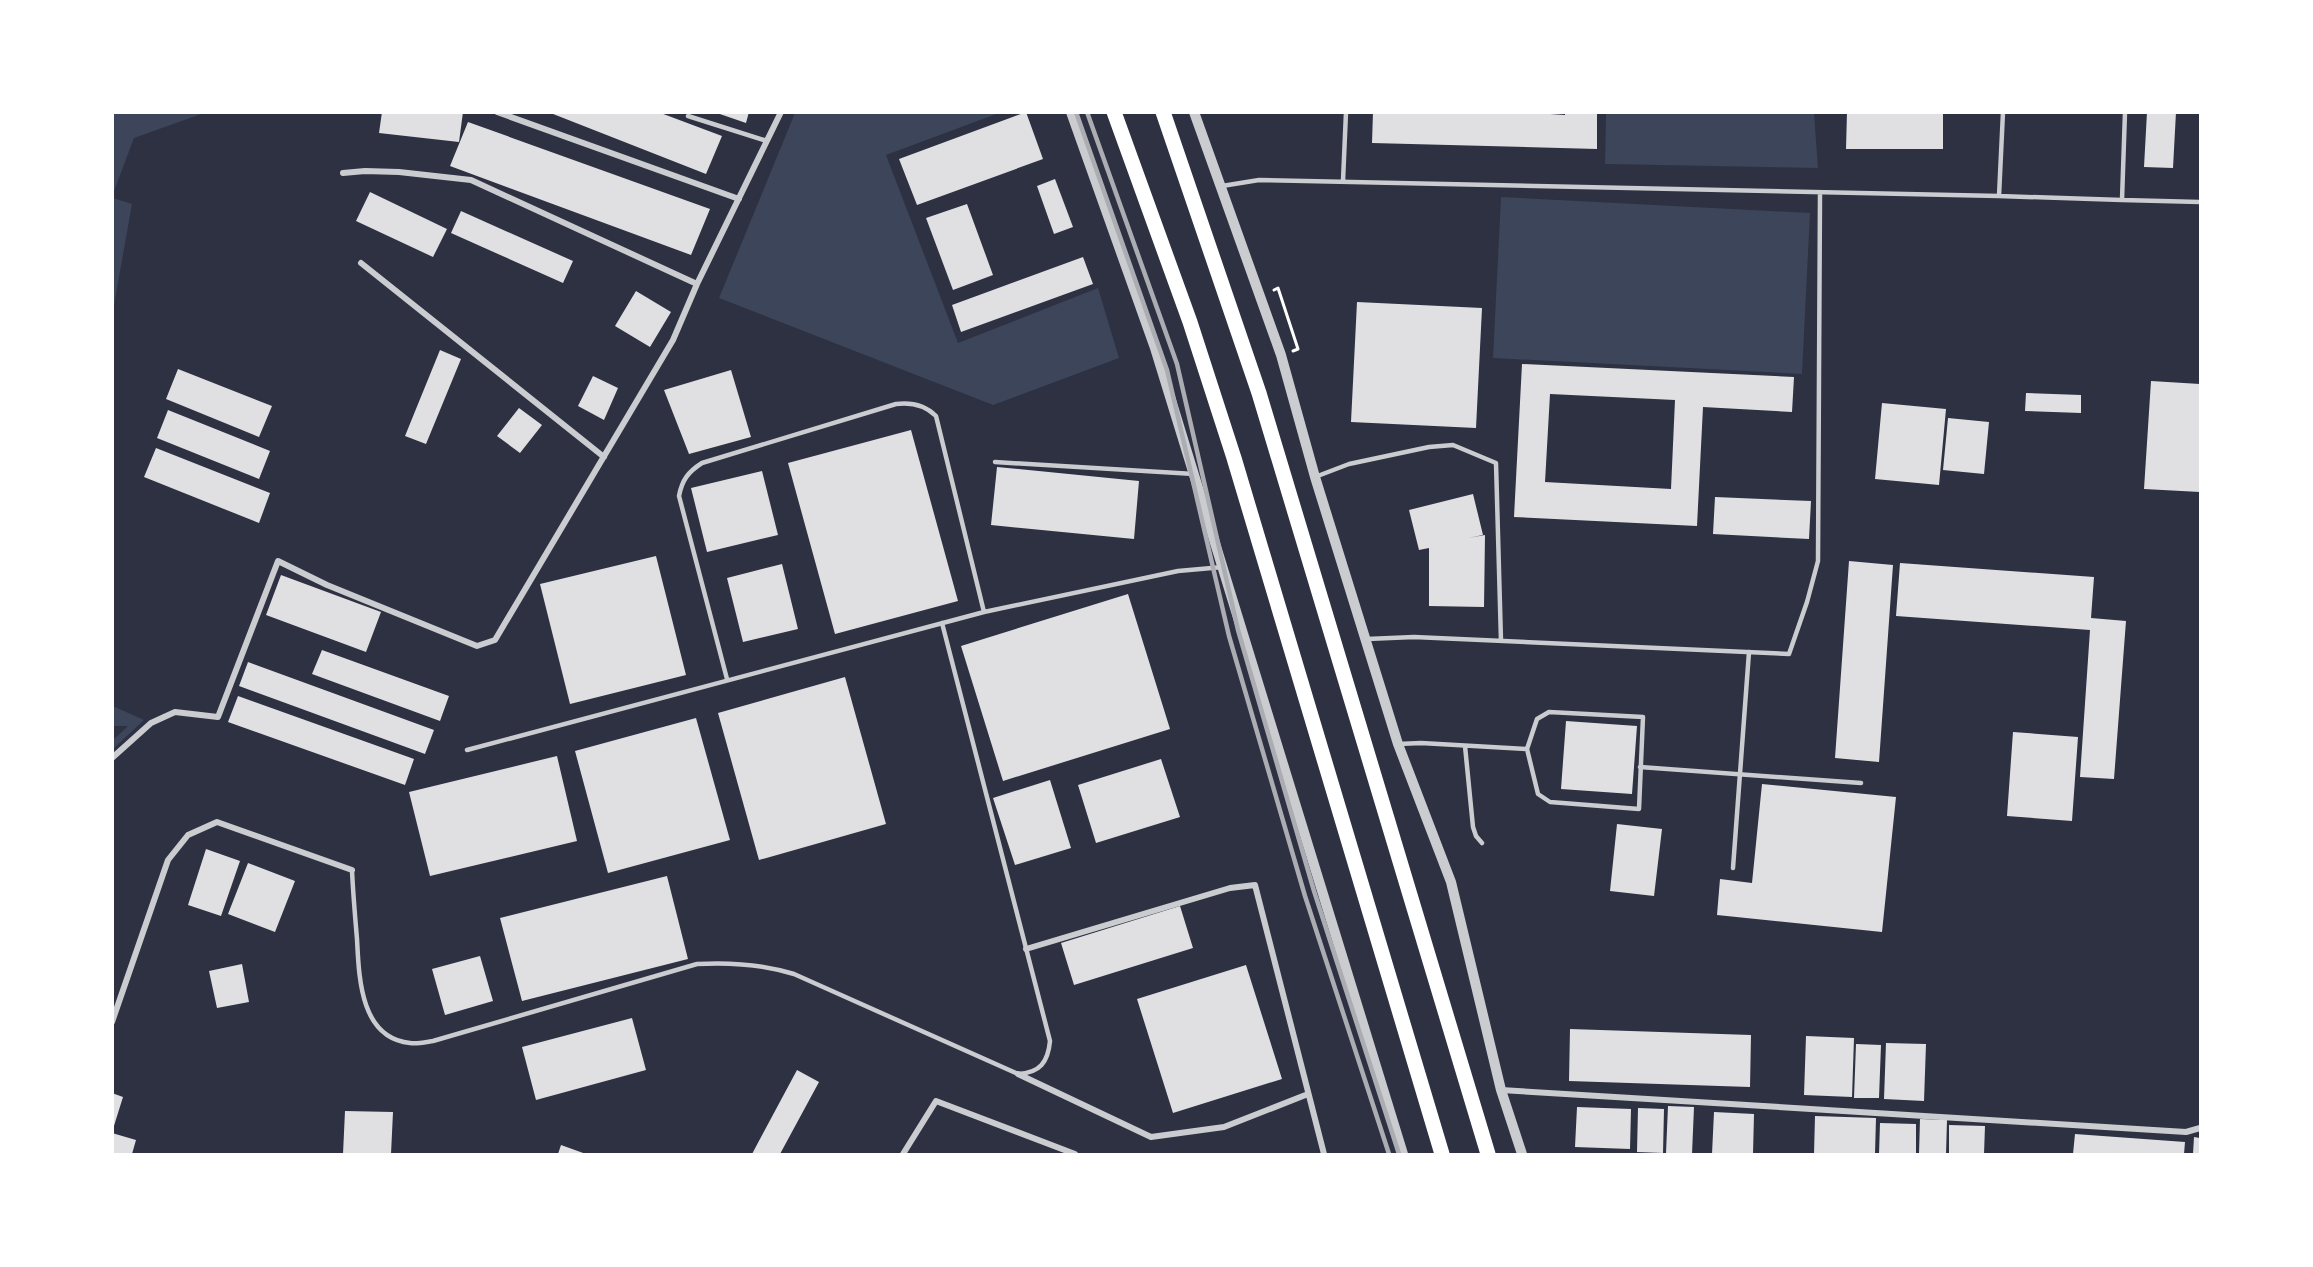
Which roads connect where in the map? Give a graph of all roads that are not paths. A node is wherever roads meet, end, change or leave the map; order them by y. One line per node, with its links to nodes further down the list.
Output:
1 (497, 112): 17 (street)
2 (781, 112): 11 (street)
3 (1071, 112): 24 (street)
4 (1114, 112): 54 (highway)
5 (1163, 112): 55 (highway)
6 (1194, 112): 14 (street)
7 (1346, 112): 13 (lane)
8 (2003, 112): 16 (lane)
9 (2125, 112): 18 (lane)
10 (688, 116): 11 (lane)
11 (767, 141): 17 (street)
12 (343, 173): 21 (street)
13 (1343, 181): 14 (lane); 15 (lane)
14 (1219, 187): 25 (street)
15 (1820, 192): 16 (lane); 31 (lane)
16 (1999, 196): 18 (lane)
17 (739, 199): 21 (street)
18 (2122, 200): 19 (lane)
19 (2200, 202)
20 (361, 263): 22 (street)
21 (697, 284): 22 (street)
22 (604, 457): 37 (street)
23 (995, 462): 24 (lane)
24 (1194, 474): 26 (street)
25 (1315, 477): 29 (street); 30 (lane)
26 (1223, 567): 27 (lane); 53 (street)
27 (984, 612): 28 (lane); 32 (lane)
28 (942, 623): 32 (lane); 44 (lane)
29 (1364, 640): 30 (lane); 33 (street)
30 (1501, 641): 31 (lane)
31 (1749, 652): 39 (lane)
32 (727, 679): 36 (lane)
33 (1398, 744): 34 (lane); 47 (street)
34 (1465, 746): 35 (lane); 41 (lane)
35 (1527, 749): 38 (lane); 38 (lane)
36 (467, 750)
37 (112, 758)
38 (1640, 767): 39 (lane)
39 (1741, 774): 40 (lane); 42 (lane)
40 (1861, 783)
41 (1482, 843)
42 (1733, 868)
43 (352, 870): 45 (street); 46 (lane)
44 (1026, 949): 46 (lane); 48 (street)
45 (112, 1022)
46 (1018, 1074): 48 (street)
47 (1501, 1090): 49 (street); 56 (street)
48 (1308, 1094): 52 (street)
49 (2200, 1128)
50 (903, 1155): 51 (street)
51 (1075, 1155)
52 (1324, 1155)
53 (1402, 1155)
54 (1442, 1155)
55 (1488, 1155)
56 (1522, 1155)

